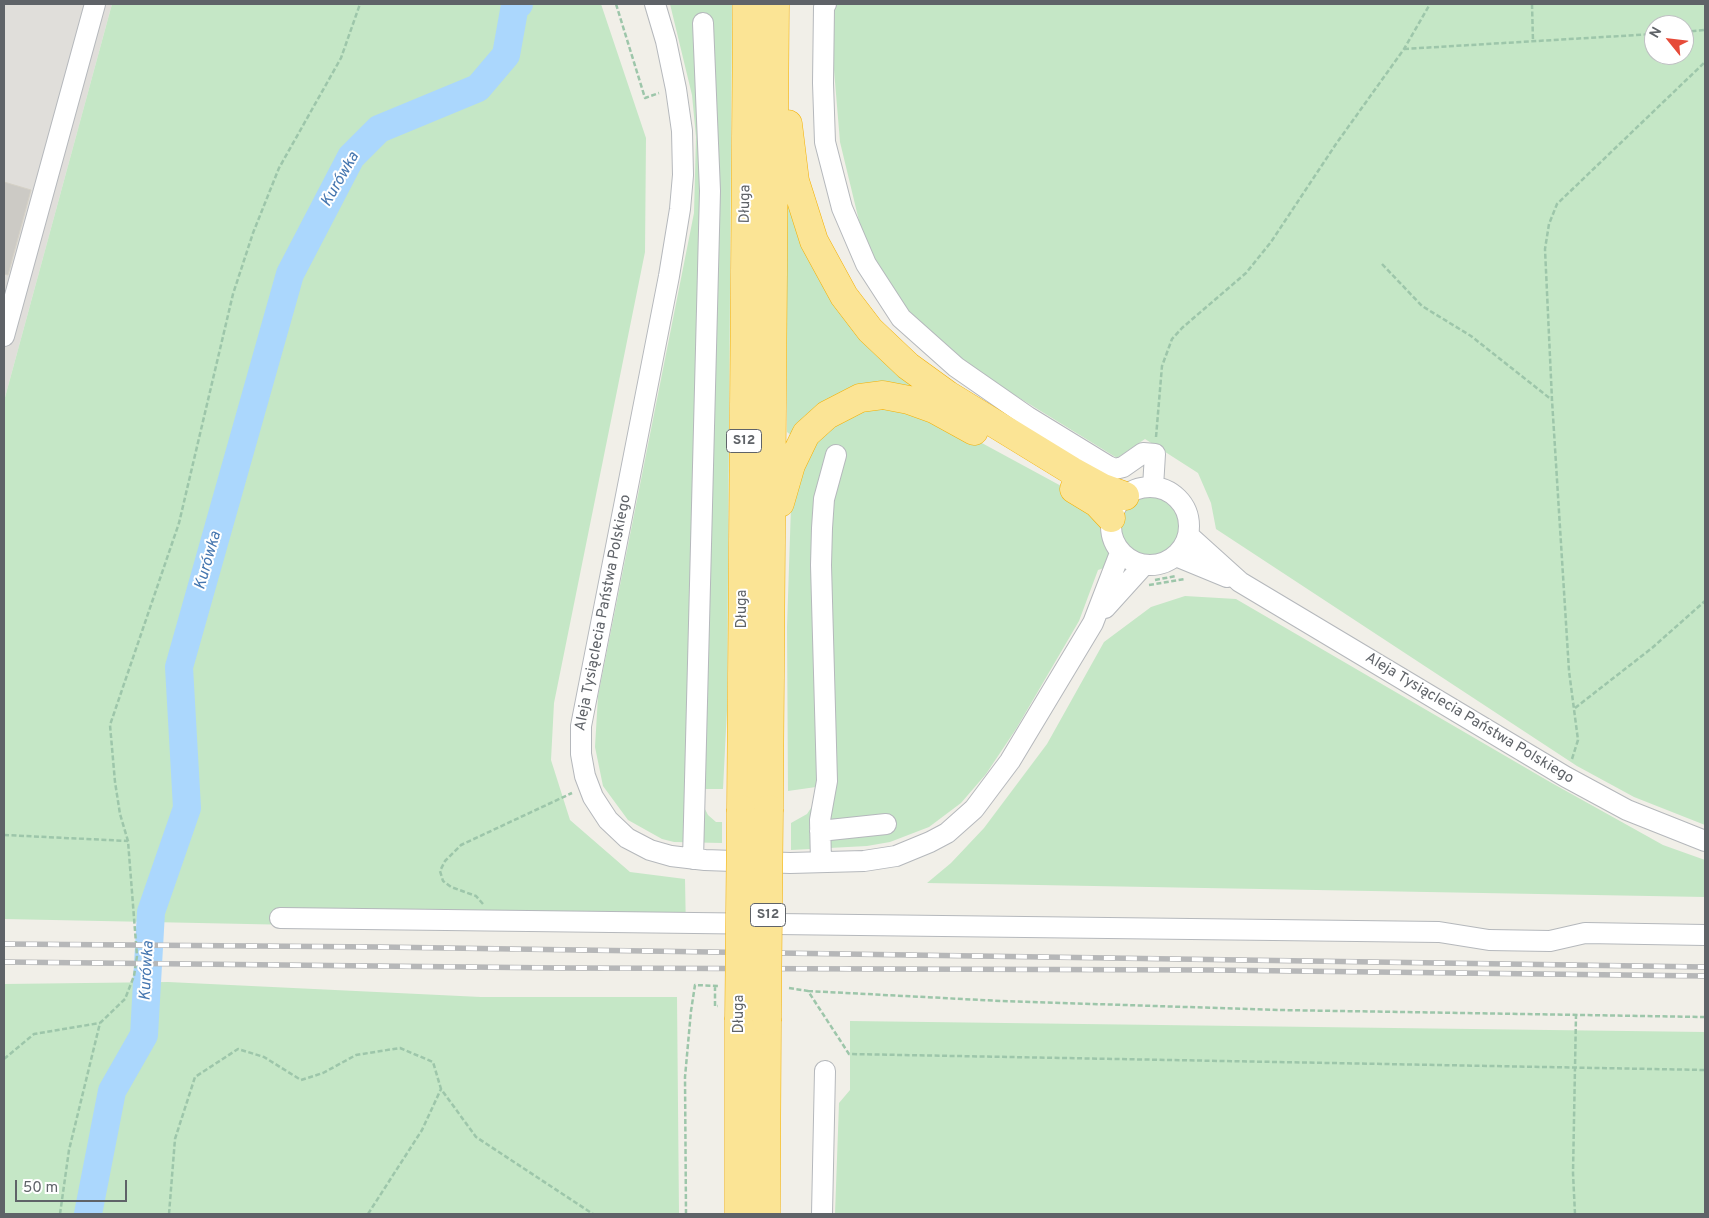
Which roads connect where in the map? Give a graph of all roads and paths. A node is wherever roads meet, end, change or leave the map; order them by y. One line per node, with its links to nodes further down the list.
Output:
1 (95, 4): 18 (street)
2 (360, 4): 38 (path)
3 (616, 4): 16 (path)
4 (655, 4): 34 (street, Aleja Tysiąclecia Państwa Polskiego)
5 (748, 4): 63 (highway, Długa / S12, bridge)
6 (775, 4): 14 (highway, S12)
7 (826, 4): 20 (street)
8 (1430, 4): 13 (path)
9 (1532, 4): 12 (path)
10 (703, 23): 40 (street)
11 (1644, 35): 12 (path)
12 (1533, 42): 13 (path)
13 (1404, 50): 20 (path)
14 (774, 52): 23 (highway); 25 (highway, S12)
15 (1705, 62): 19 (path)
16 (662, 92)
17 (1382, 264): 19 (path)
18 (4, 336)
19 (1552, 400): 32 (path)
20 (1155, 454): 22 (street)
21 (836, 455): 36 (street)
22 (1153, 487): 23 (street); 24 (street)
23 (1118, 507): 25 (highway); 26 (street)
24 (1189, 536): 27 (street); 29 (street, Aleja Tysiąclecia Państwa Polskiego)
25 (771, 538): 64 (highway, Długa / S12, bridge)
26 (1120, 553): 28 (street); 31 (street, Aleja Tysiąclecia Państwa Polskiego)
27 (1176, 556): 28 (street); 29 (street, Aleja Tysiąclecia Państwa Polskiego)
28 (1143, 566): 31 (street, Aleja Tysiąclecia Państwa Polskiego)
29 (1240, 582): 33 (street, Aleja Tysiąclecia Państwa Polskiego)
30 (1705, 601): 32 (path)
31 (1093, 623): 41 (street, Aleja Tysiąclecia Państwa Polskiego)
32 (1574, 708): 33 (path)
33 (1566, 778): 39 (street, Aleja Tysiąclecia Państwa Polskiego)
34 (588, 786): 40 (street, Aleja Tysiąclecia Państwa Polskiego); 43 (path)
35 (886, 824): 36 (street)
36 (820, 831): 41 (street)
37 (4, 835): 38 (path)
38 (128, 840): 52 (path)
39 (1705, 841)
40 (693, 859): 41 (street, Aleja Tysiąclecia Państwa Polskiego)
41 (821, 862)
42 (280, 918): 43 (street)
43 (483, 920): 44 (street)
44 (1705, 935)
45 (715, 986): 46 (path); 49 (path); 62 (path)
46 (724, 986)
47 (785, 988): 48 (path)
48 (808, 990): 50 (path); 54 (path)
49 (715, 1006)
50 (1576, 1015): 51 (path); 54 (path)
51 (1705, 1017)
52 (100, 1023): 53 (path); 58 (path)
53 (4, 1059)
54 (1575, 1069): 55 (path); 66 (path)
55 (1705, 1070)
56 (825, 1071): 65 (street)
57 (441, 1089): 59 (path); 60 (path); 61 (path)
58 (60, 1214)
59 (169, 1214)
60 (368, 1214)
61 (593, 1214)
62 (686, 1214)
63 (739, 1214)
64 (766, 1214)
65 (822, 1214)
66 (1576, 1214)

